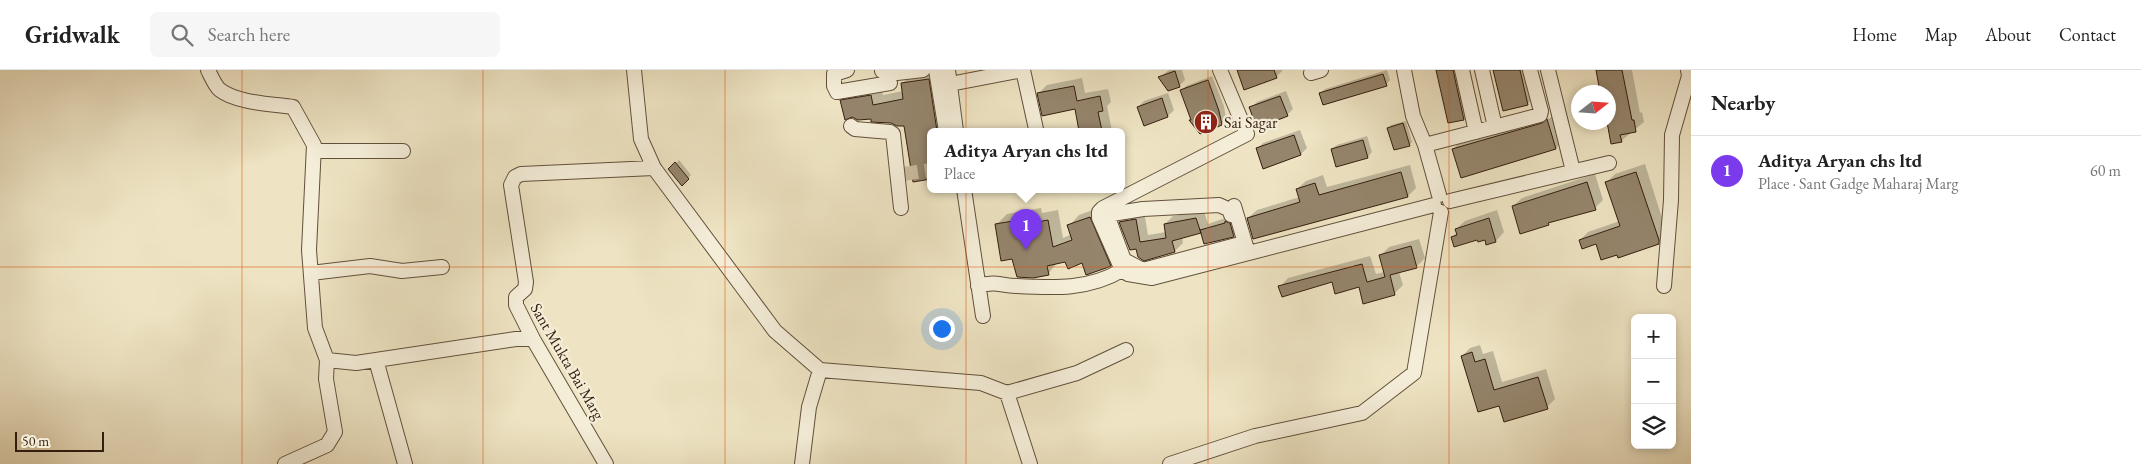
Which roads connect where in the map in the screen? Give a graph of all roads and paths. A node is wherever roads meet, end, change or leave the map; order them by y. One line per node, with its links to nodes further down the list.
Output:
1 (208, 70): 23 (street)
2 (634, 70): 26 (street)
3 (847, 70): 14 (street)
4 (923, 70): 14 (street)
5 (936, 70): 18 (street)
6 (1023, 70): 15 (street); 20 (street)
7 (1220, 70): 36 (street)
8 (1404, 70): 22 (street)
9 (1462, 70): 21 (street)
10 (1482, 70): 17 (street)
11 (1530, 70): 17 (street)
12 (1548, 70): 27 (street)
13 (1689, 74): 39 (street)
14 (889, 76)
15 (949, 77): 19 (street)
16 (851, 126): 30 (street)
17 (1495, 127): 21 (street)
18 (946, 128)
19 (956, 128)
20 (1036, 128)
21 (1476, 132): 22 (street)
22 (1425, 145): 29 (street)
23 (314, 152): 24 (street); 37 (street)
24 (403, 152)
25 (1609, 163): 27 (street)
26 (654, 168): 41 (street, Sant Mukta Bai Marg); 45 (street)
27 (1573, 171): 29 (street)
28 (965, 193): 38 (street)
29 (1441, 203): 32 (street); 47 (street)
30 (901, 208)
31 (1236, 245): 33 (street)
32 (1248, 253): 33 (street); 35 (street)
33 (1210, 258): 35 (street)
34 (442, 267): 37 (street)
35 (1178, 267): 36 (street)
36 (1122, 270): 38 (street)
37 (311, 273): 43 (street)
38 (978, 286): 40 (street)
39 (1664, 286)
40 (982, 316)
41 (533, 339): 44 (street); 50 (street, Sant Mukta Bai Marg)
42 (1126, 350): 46 (street)
43 (327, 360): 44 (street); 48 (street)
44 (376, 360): 49 (street)
45 (820, 370): 46 (street); 51 (street)
46 (1007, 393): 52 (street)
47 (1205, 458): 53 (street)
48 (285, 464)
49 (405, 464)
50 (606, 464)
51 (802, 464)
52 (1030, 464)
53 (1170, 464)

